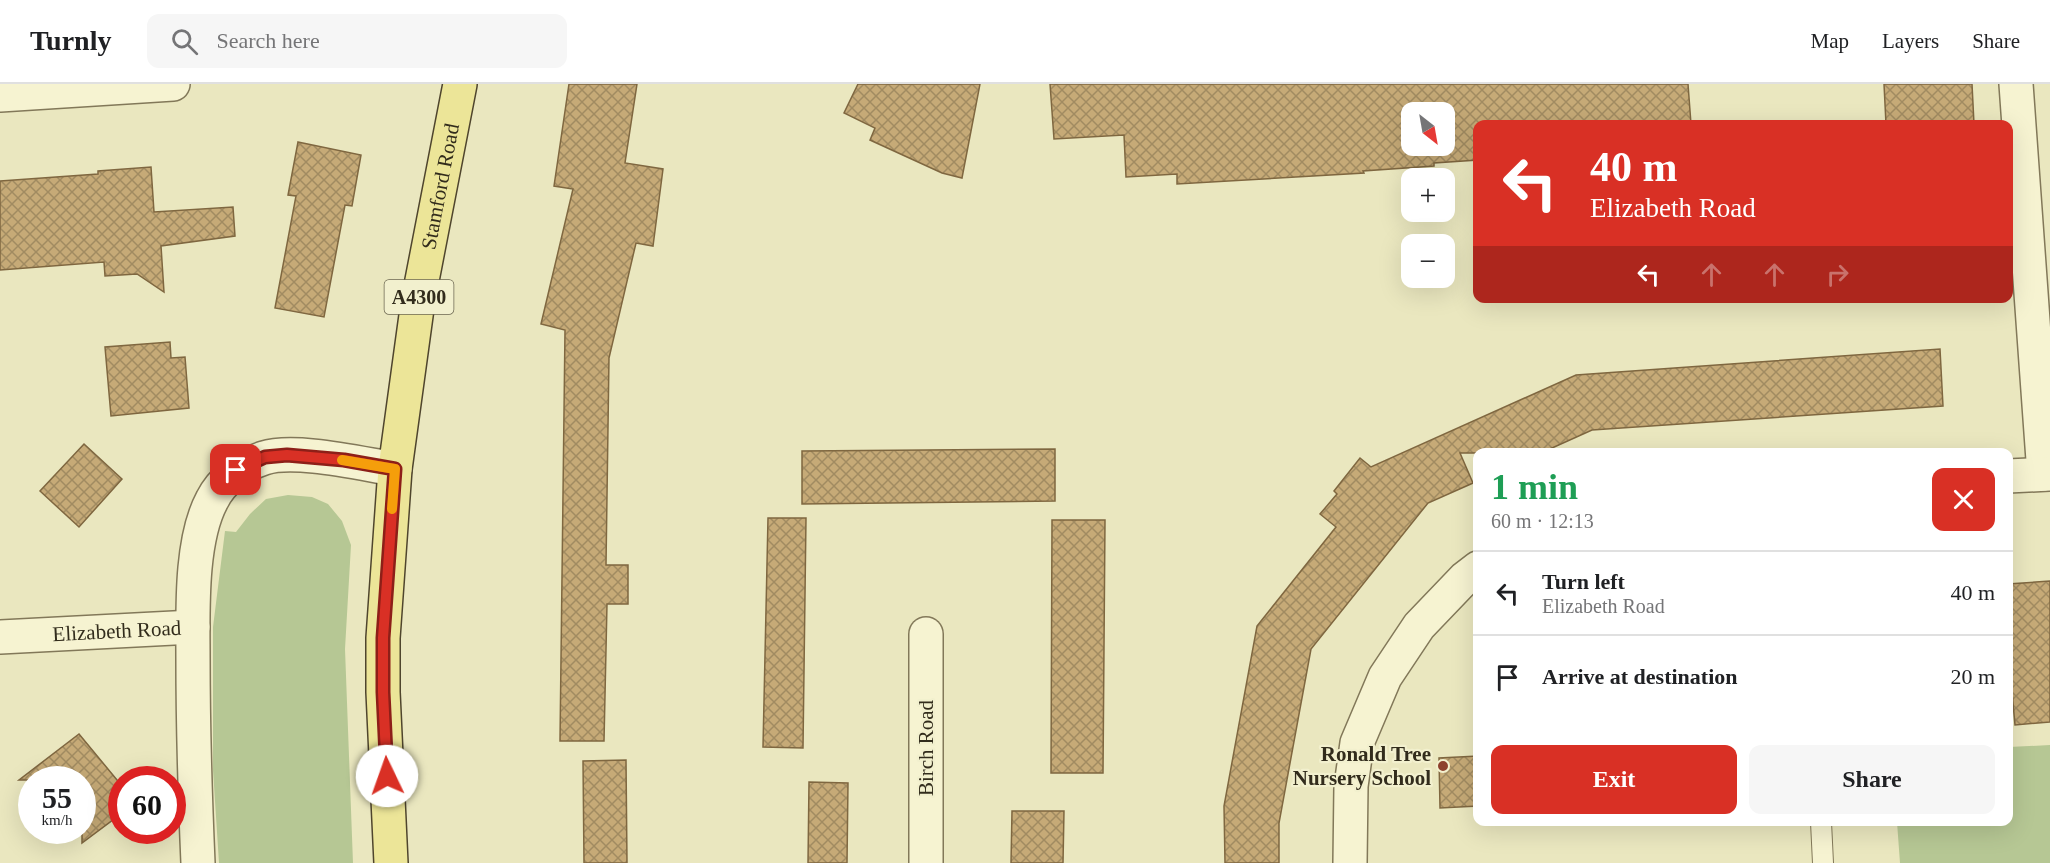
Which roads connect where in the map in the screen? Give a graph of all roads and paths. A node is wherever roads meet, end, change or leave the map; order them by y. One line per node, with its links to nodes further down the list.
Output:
1 (173, 84): 4 (street)
2 (460, 84): 5 (main road, Stamford Road / A4300)
3 (2016, 84): 6 (street)
4 (0, 95)
5 (395, 469): 9 (street, Elizabeth Road); 14 (main road, Stamford Road / A4300)
6 (2047, 474): 7 (street)
7 (2013, 476)
8 (1473, 572): 16 (street)
9 (193, 627): 11 (street, Elizabeth Road); 13 (street)
10 (926, 634): 15 (street, Birch Road)
11 (0, 638)
12 (1821, 826): 17 (lane)
13 (198, 863)
14 (391, 863)
15 (926, 863)
16 (1350, 863)
17 (1823, 863)

